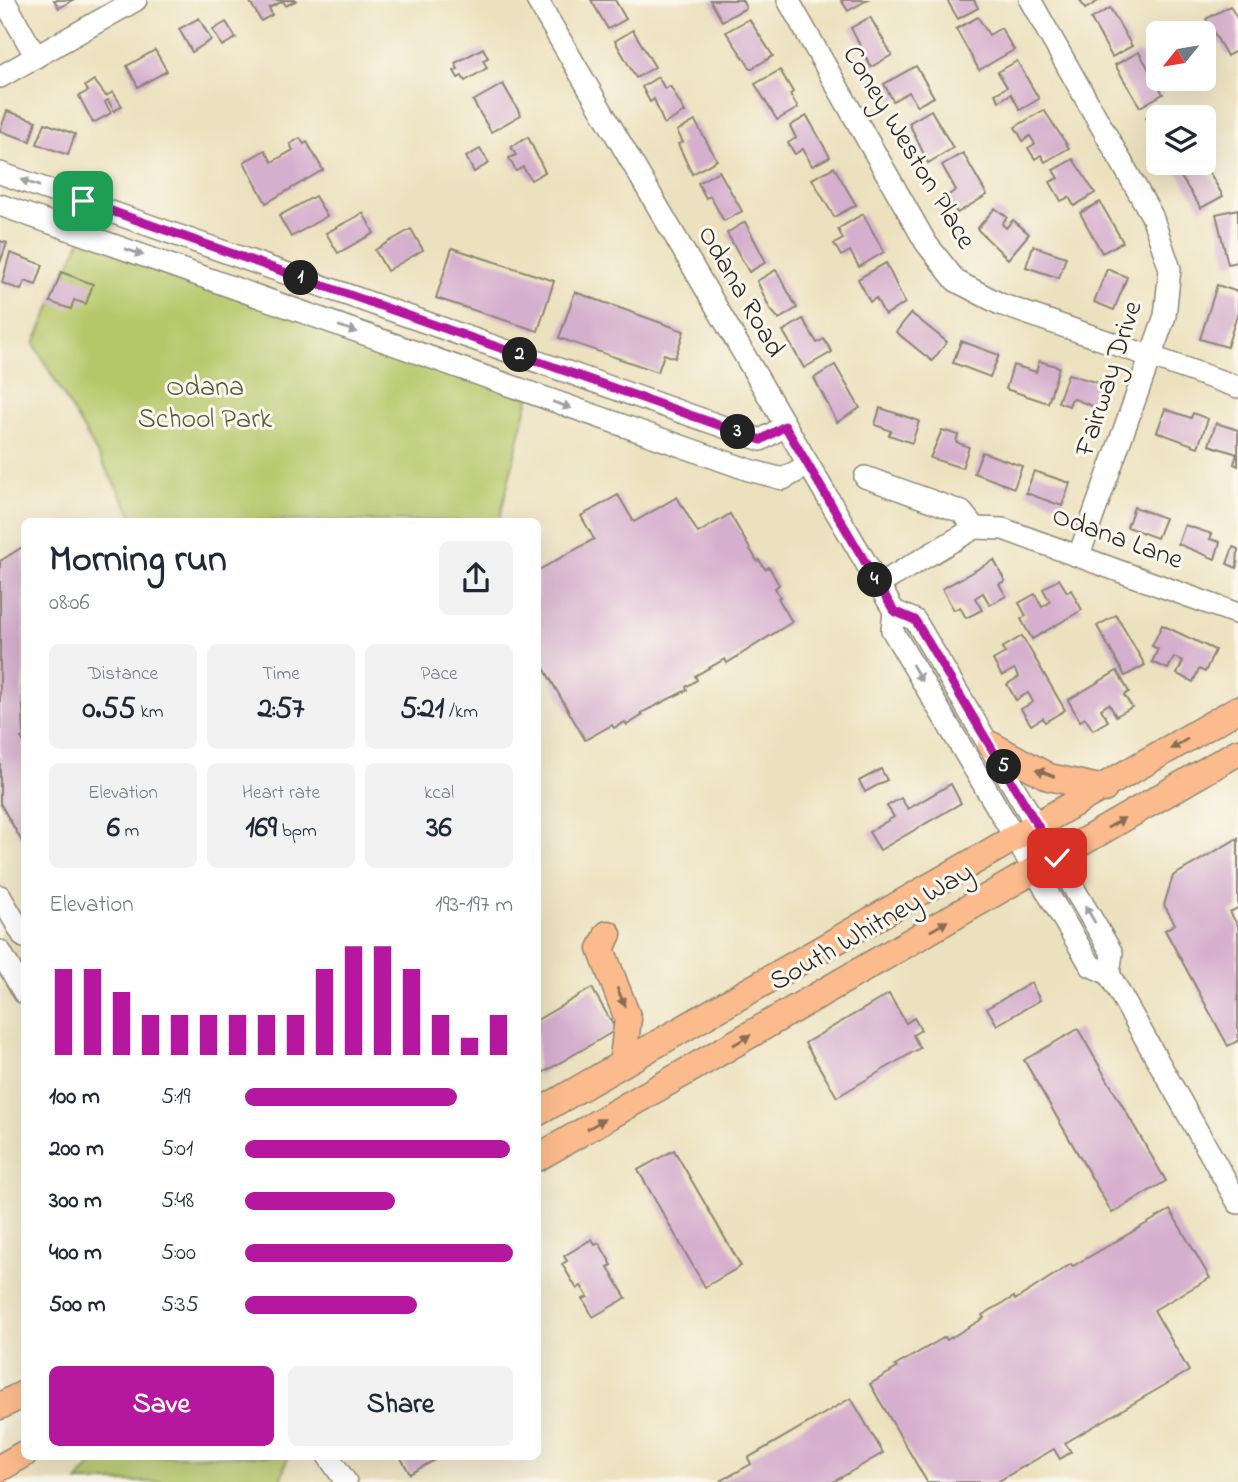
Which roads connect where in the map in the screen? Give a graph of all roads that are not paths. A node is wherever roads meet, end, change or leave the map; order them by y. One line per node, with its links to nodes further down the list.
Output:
1 (4, 0): 6 (street)
2 (136, 0): 6 (street)
3 (537, 0): 12 (street, Odana Road)
4 (788, 0): 10 (street, Coney Weston Place)
5 (1030, 0): 10 (street, Fairway Drive)
6 (36, 57): 7 (street)
7 (0, 78)
8 (0, 173): 12 (street, one-way to 8)
9 (0, 205): 13 (street, one-way to 13)
10 (1149, 355): 11 (street, Coney Weston Place); 16 (street, Fairway Drive)
11 (1238, 387)
12 (785, 426): 13 (street, Odana Road)
13 (808, 465): 17 (street, Odana Road)
14 (865, 477): 15 (street)
15 (975, 528): 16 (street, Odana Lane); 17 (street)
16 (1079, 555): 19 (street, Odana Lane)
17 (878, 585): 18 (street, Odana Road)
18 (894, 611): 21 (street, Odana Road); 25 (street, Odana Road, one-way to 25)
19 (1238, 614)
20 (1238, 709): 23 (main road, South Whitney Way, one-way to 23)
21 (992, 745): 23 (main road, one-way to 21); 24 (street, Odana Road)
22 (1238, 752): 26 (main road, South Whitney Way, one-way to 22)
23 (1104, 789): 24 (main road, South Whitney Way)
24 (1037, 824): 25 (main road, South Whitney Way); 26 (street, Odana Road)
25 (1014, 837): 27 (street, Odana Road); 34 (main road, South Whitney Way)
26 (1057, 858): 27 (main road, South Whitney Way); 32 (street, Odana Road, one-way to 26)
27 (1034, 871): 32 (street, Odana Road); 37 (main road, South Whitney Way, one-way to 27)
28 (0, 895): 29 (street)
29 (21, 932)
30 (608, 934): 36 (main road, one-way to 36)
31 (0, 951): 33 (street)
32 (1108, 974): 41 (street, Odana Road)
33 (21, 988)
34 (702, 1018): 35 (main road, South Whitney Way); 37 (main road)
35 (667, 1038): 36 (main road, South Whitney Way); 38 (main road)
36 (622, 1065): 39 (main road, South Whitney Way)
37 (683, 1074): 38 (main road, South Whitney Way)
38 (629, 1105): 40 (main road, South Whitney Way, one-way to 38)
39 (541, 1111)
40 (541, 1156)
41 (1238, 1203)
42 (21, 1396): 43 (main road)
43 (0, 1406)
44 (21, 1456): 46 (main road)
45 (331, 1460): 47 (street)
46 (0, 1468)
47 (346, 1482)

